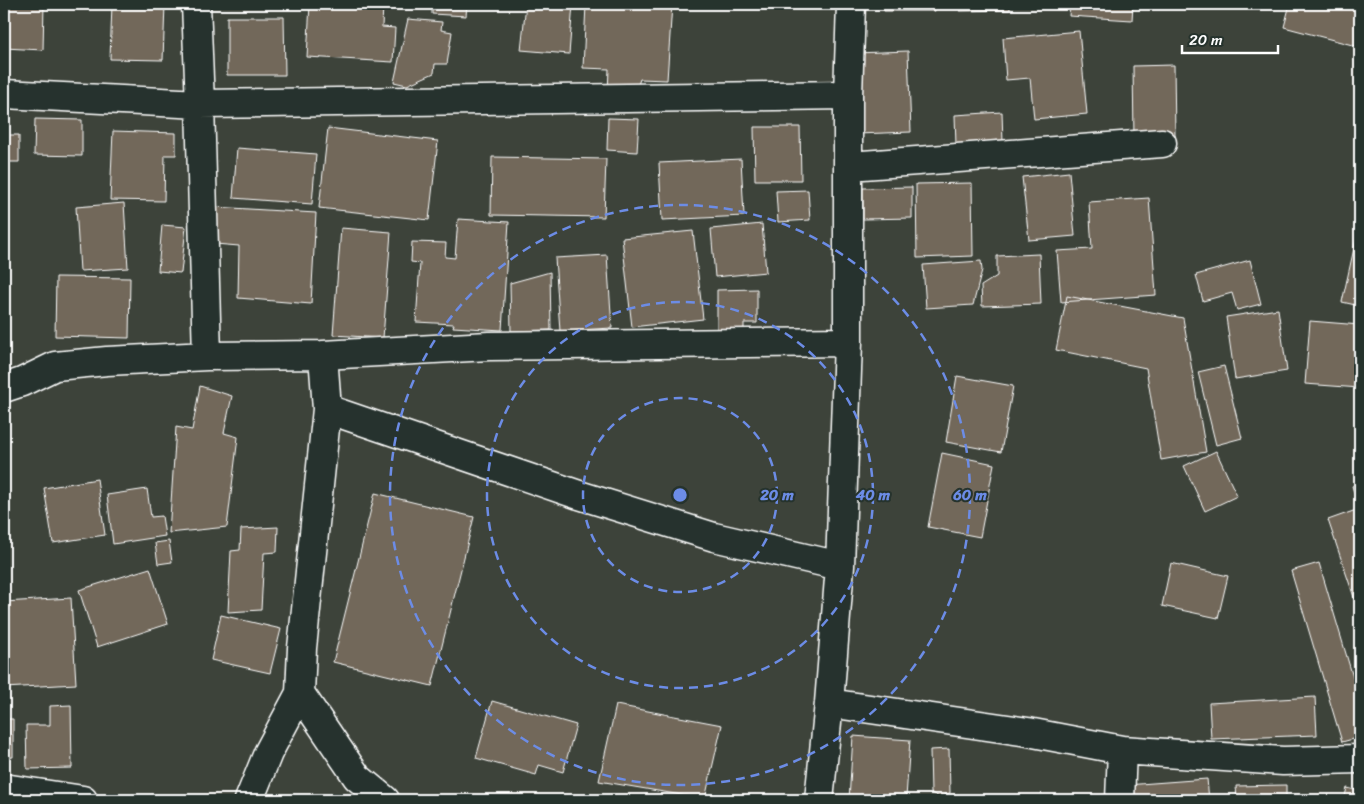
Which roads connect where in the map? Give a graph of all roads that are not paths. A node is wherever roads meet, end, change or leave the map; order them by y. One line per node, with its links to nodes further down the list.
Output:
1 (196, 4): 5 (street)
2 (851, 4): 4 (street)
3 (4, 94): 5 (street)
4 (848, 95): 5 (street); 7 (street)
5 (200, 104): 10 (street)
6 (1162, 143): 7 (street)
7 (848, 166): 8 (street)
8 (848, 342): 9 (street); 14 (street)
9 (323, 355): 10 (street); 13 (street)
10 (207, 356): 12 (street)
11 (4, 381): 12 (street)
12 (4, 388)
13 (327, 409): 14 (street); 15 (street)
14 (840, 566): 16 (street)
15 (300, 693): 21 (street); 22 (street)
16 (829, 703): 17 (street); 23 (street)
17 (1122, 750): 18 (street); 24 (street)
18 (1360, 759)
19 (4, 788): 20 (street)
20 (83, 800)
21 (249, 800)
22 (386, 800)
23 (819, 800)
24 (1120, 800)

